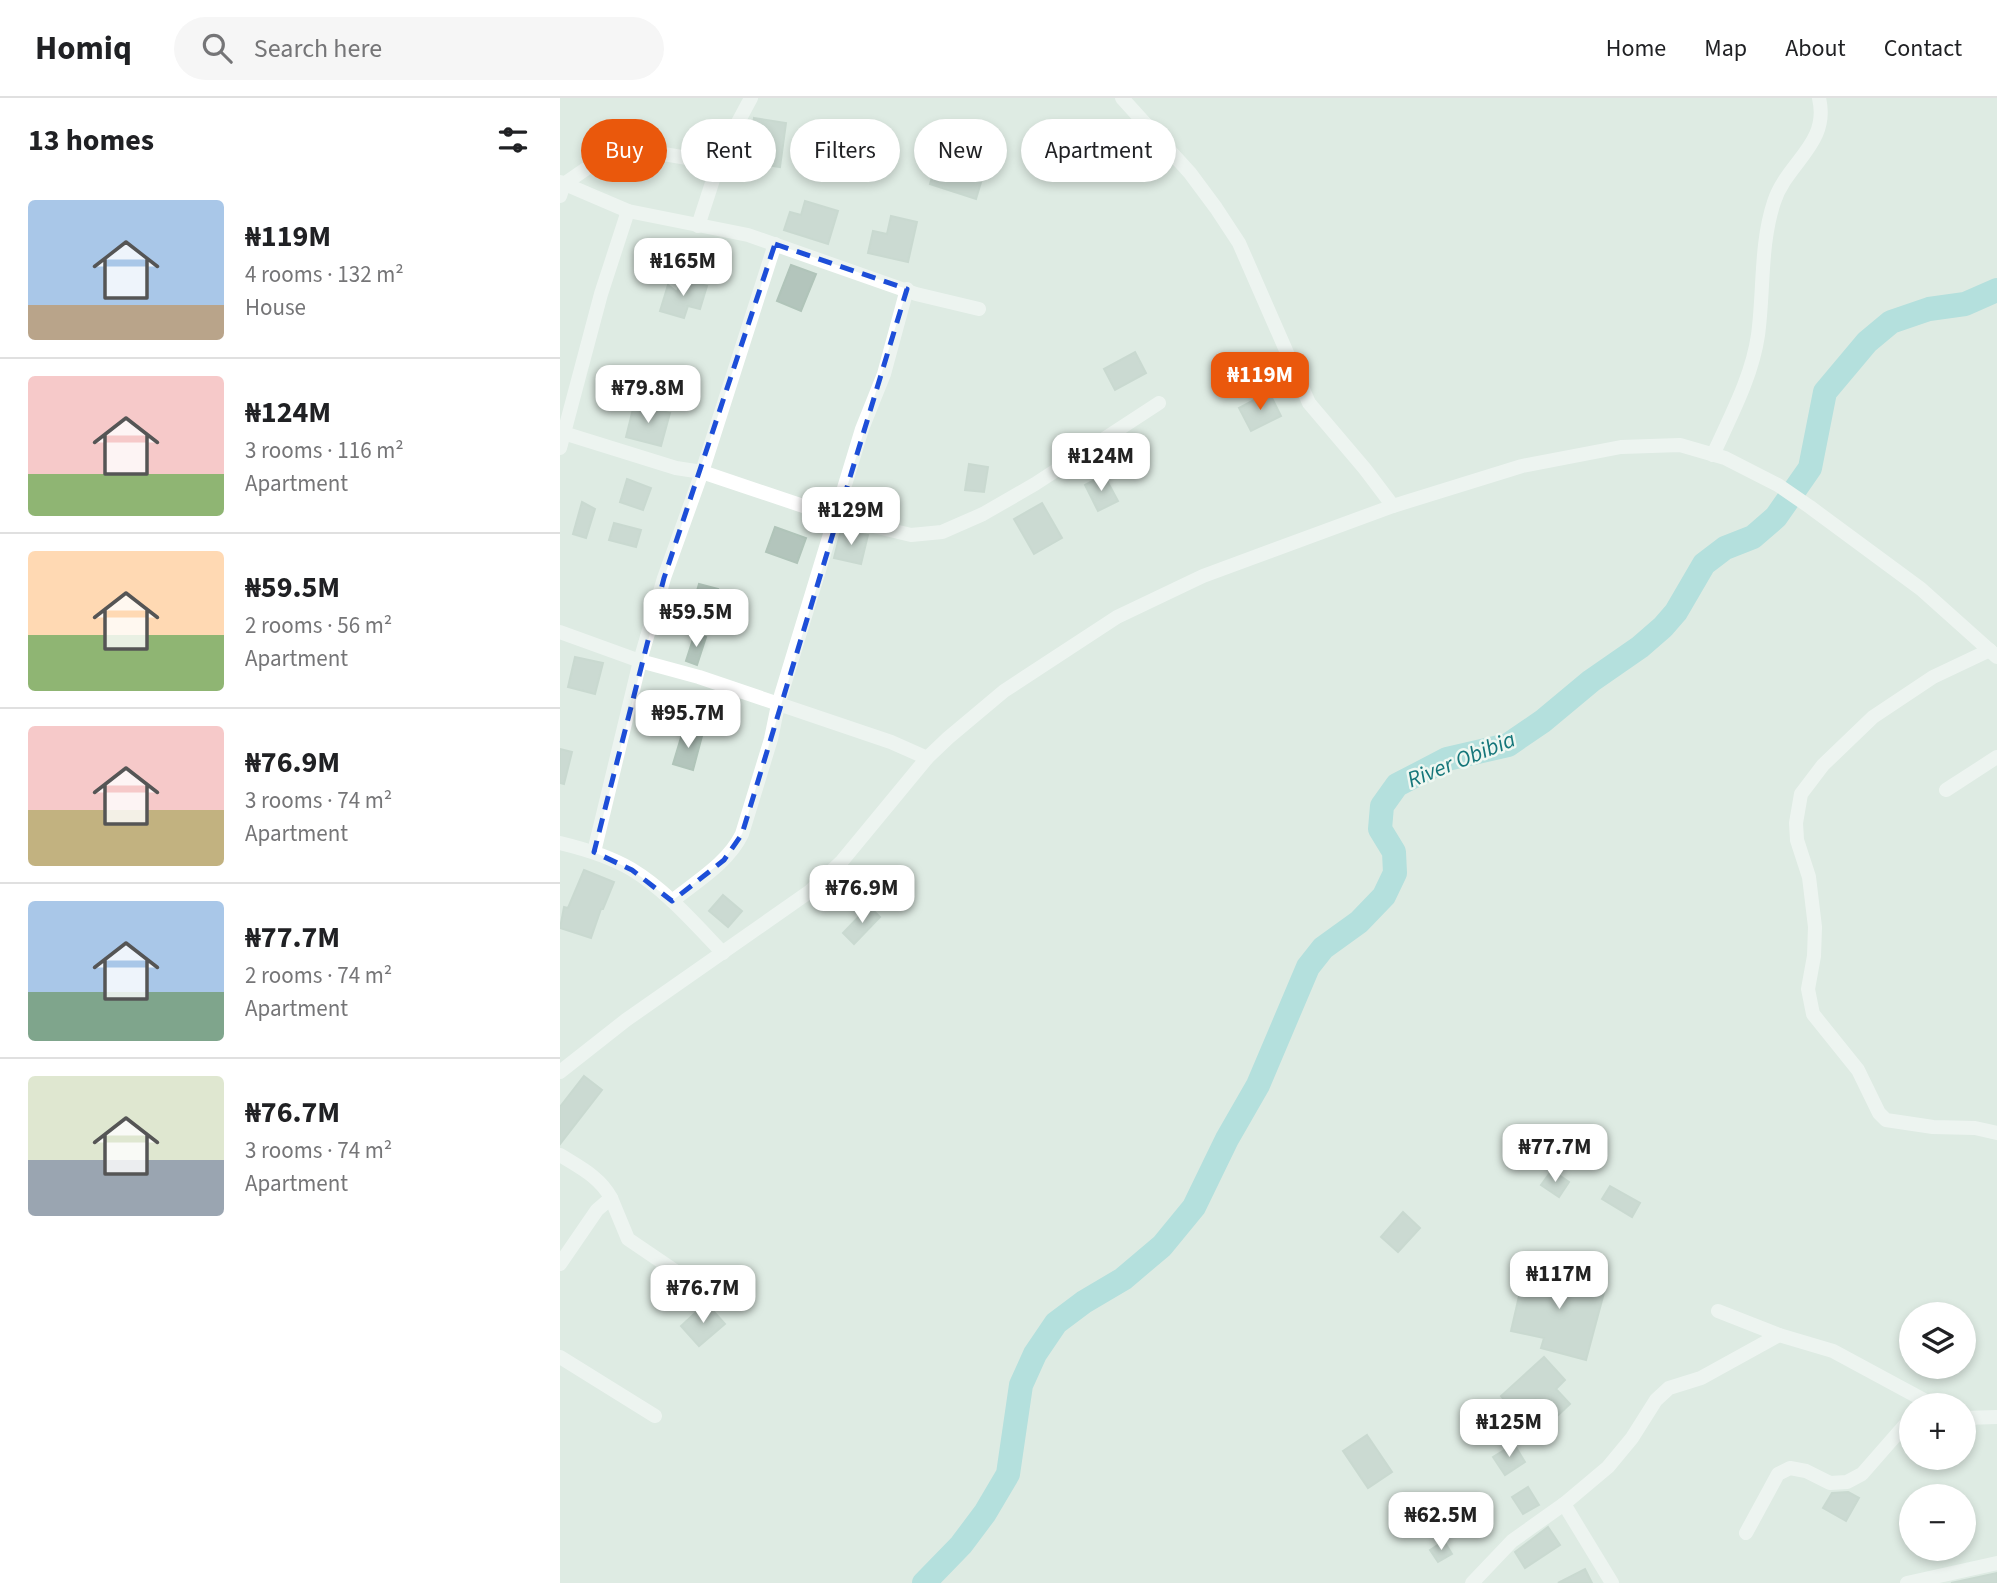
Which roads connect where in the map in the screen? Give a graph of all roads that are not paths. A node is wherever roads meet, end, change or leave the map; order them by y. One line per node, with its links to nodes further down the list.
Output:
1 (751, 98): 4 (street)
2 (1122, 98): 17 (street)
3 (1819, 98): 15 (street)
4 (740, 119)
5 (681, 157): 7 (street)
6 (712, 182): 9 (street)
7 (561, 187): 8 (street)
8 (628, 211): 9 (street); 14 (street)
9 (698, 226): 10 (street)
10 (775, 244): 11 (street); 16 (street)
11 (907, 289): 12 (street); 18 (street)
12 (979, 309)
13 (1159, 403): 18 (street)
14 (561, 438): 16 (street)
15 (1713, 455): 17 (street); 20 (street)
16 (702, 472): 18 (street); 21 (street)
17 (1393, 506): 24 (street)
18 (836, 517): 22 (street)
19 (560, 632): 21 (street)
20 (1993, 653): 31 (street)
21 (640, 661): 22 (street); 27 (street)
22 (778, 705): 24 (street); 28 (street)
23 (1997, 757): 25 (street)
24 (927, 758): 29 (street)
25 (1946, 789)
26 (560, 843): 27 (street)
27 (594, 852): 28 (street)
28 (672, 901): 29 (street)
29 (723, 953): 30 (street)
30 (560, 1072)
31 (1997, 1133)
32 (560, 1154): 33 (street)
33 (611, 1198): 34 (street); 35 (street)
34 (560, 1264)
35 (681, 1275)
36 (1718, 1311): 37 (street)
37 (1779, 1335): 39 (street); 44 (street)
38 (560, 1357): 40 (street)
39 (1907, 1393)
40 (655, 1416)
41 (1997, 1417): 42 (street)
42 (1976, 1418)
43 (1899, 1432): 45 (street)
44 (1564, 1504): 47 (street); 48 (street)
45 (1746, 1533)
46 (1997, 1563): 49 (street)
47 (1472, 1583)
48 (1612, 1583)
49 (1907, 1583)

